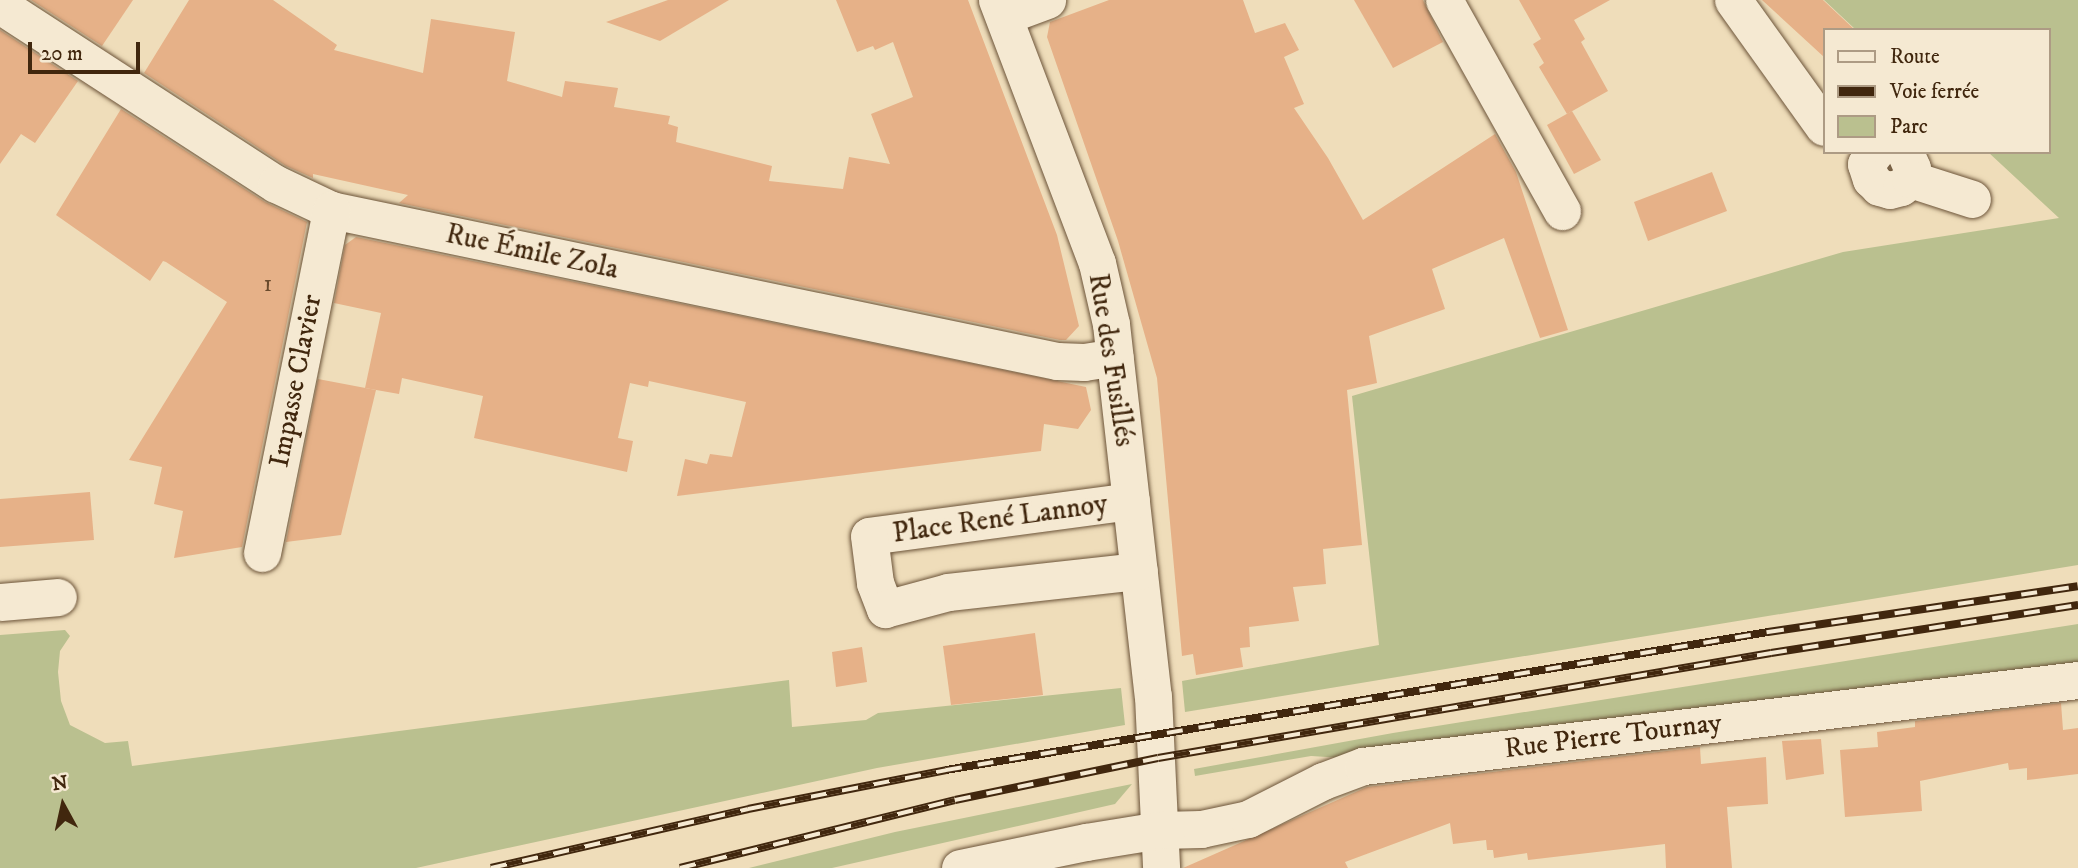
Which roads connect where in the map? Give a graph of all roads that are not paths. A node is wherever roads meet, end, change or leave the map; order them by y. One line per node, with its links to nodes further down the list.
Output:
1 (1046, 0): 5 (street)
2 (1444, 0): 11 (street)
3 (1733, 0): 6 (street)
4 (0, 5): 10 (street, Rue Émile Zola)
5 (1000, 8): 12 (street, Rue des Fusillés)
6 (1822, 124)
7 (1863, 156): 8 (street)
8 (1907, 166): 9 (street)
9 (1972, 199)
10 (331, 210): 12 (street, Rue Émile Zola); 14 (street, Impasse Clavier)
11 (1562, 211)
12 (1115, 357): 13 (street, Rue des Fusillés)
13 (1132, 501): 15 (street, Rue des Fusillés); 15 (street, Place René Lannoy)
14 (262, 553)
15 (1139, 571): 19 (street, Rue des Fusillés)
16 (58, 597): 17 (street)
17 (0, 602)
18 (2078, 680): 19 (street, Rue Pierre Tournay)
19 (1160, 830): 20 (street, Rue Pierre Tournay); 21 (street, Rue des Fusillés)
20 (960, 868)
21 (1161, 868)

